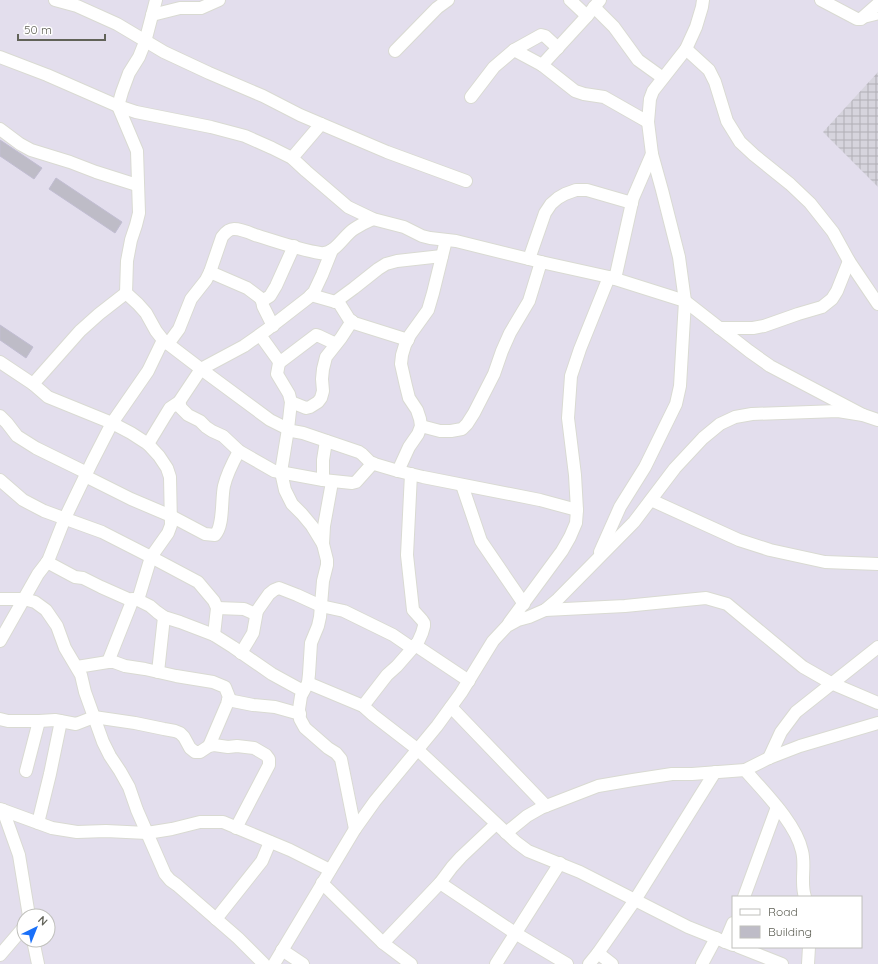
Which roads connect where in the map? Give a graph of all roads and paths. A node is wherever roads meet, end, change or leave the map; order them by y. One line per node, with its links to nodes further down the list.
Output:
1 (55, 0): 8 (street)
2 (156, 0): 11 (street)
3 (219, 0): 11 (street)
4 (448, 0): 18 (street)
5 (570, 0): 10 (street)
6 (703, 0): 17 (street)
7 (821, 0): 13 (street)
8 (78, 3): 14 (street)
9 (878, 4): 13 (street)
10 (594, 8): 15 (street); 21 (street)
11 (152, 15): 14 (street)
12 (878, 16): 13 (lane)
13 (861, 20)
14 (145, 42): 23 (street); 25 (street)
15 (558, 48): 16 (street); 20 (street)
16 (514, 50): 20 (street); 22 (street)
17 (686, 50): 21 (street); 38 (street)
18 (395, 51)
19 (0, 57): 23 (street)
20 (542, 66): 24 (street)
21 (663, 78): 24 (street)
22 (471, 97)
23 (118, 106): 28 (street); 30 (street)
24 (648, 122): 27 (street)
25 (321, 124): 28 (street); 29 (street)
26 (0, 129): 30 (street)
27 (652, 154): 31 (street); 44 (street)
28 (292, 158): 32 (street)
29 (466, 181)
30 (138, 185): 41 (street)
31 (632, 203): 37 (street); 40 (street)
32 (372, 218): 33 (street); 35 (street)
33 (446, 240): 36 (street); 37 (street)
34 (294, 246): 35 (street); 39 (street); 43 (street)
35 (332, 250): 42 (street)
36 (442, 256): 45 (street); 51 (street)
37 (535, 260): 40 (street); 64 (street)
38 (849, 262): 46 (street); 49 (street)
39 (210, 272): 43 (street); 52 (street)
40 (612, 278): 44 (street); 78 (street)
41 (126, 293): 52 (street); 57 (street)
42 (311, 295): 45 (street); 48 (street)
43 (262, 301): 48 (street)
44 (685, 301): 49 (street); 83 (street)
45 (335, 302): 47 (street)
46 (878, 303)
47 (352, 321): 51 (street); 53 (street)
48 (273, 326): 50 (street)
49 (719, 328): 60 (street)
50 (260, 334): 55 (street); 56 (street)
51 (408, 340): 64 (street)
52 (166, 342): 56 (street); 63 (street)
53 (336, 344): 55 (street); 59 (street)
54 (0, 362): 57 (street)
55 (279, 363): 59 (street)
56 (201, 369): 58 (street); 65 (street)
57 (33, 384): 63 (street)
58 (179, 402): 67 (street); 68 (street)
59 (291, 402): 65 (street)
60 (863, 415): 62 (street); 77 (street)
61 (0, 416): 72 (street)
62 (878, 420)
63 (112, 423): 67 (street); 72 (street)
64 (421, 426): 70 (street)
65 (288, 428): 66 (street); 71 (street)
66 (326, 441): 69 (street); 75 (street)
67 (148, 444): 79 (street)
68 (239, 451): 71 (street); 79 (street)
69 (373, 463): 70 (street); 75 (street)
70 (398, 471): 73 (street)
71 (281, 472): 75 (street); 81 (street)
72 (86, 474): 79 (street); 80 (street)
73 (411, 474): 76 (street); 99 (street)
74 (0, 480): 80 (street)
75 (328, 481): 81 (street)
76 (462, 485): 78 (street); 89 (street)
77 (651, 500): 83 (street); 85 (street)
78 (577, 510): 89 (street)
79 (171, 516): 82 (street)
80 (65, 518): 82 (street); 84 (street)
81 (322, 544): 90 (street)
82 (151, 556): 88 (street); 91 (street)
83 (596, 561): 92 (street)
84 (47, 562): 87 (street); 88 (street)
85 (878, 564)
86 (0, 599): 87 (street)
87 (24, 599): 97 (street); 102 (street)
88 (136, 600): 94 (street); 101 (street)
89 (524, 604): 95 (street)
90 (321, 606): 93 (street); 99 (street); 106 (street)
91 (217, 608): 93 (street); 96 (street)
92 (546, 610): 95 (street); 105 (street)
93 (257, 611): 100 (street)
94 (164, 617): 96 (street); 103 (street)
95 (507, 626): 104 (street)
96 (214, 635): 100 (street)
97 (0, 641)
98 (878, 646): 105 (street)
99 (413, 647): 104 (street); 109 (street)
100 (242, 653): 106 (street)
101 (108, 662): 102 (street); 103 (street)
102 (77, 667): 112 (street)
103 (158, 672): 107 (street)
104 (469, 681): 110 (street)
105 (831, 683): 108 (street); 119 (street)
106 (306, 687): 109 (street); 111 (street)
107 (228, 700): 111 (street); 117 (street)
108 (878, 703)
109 (363, 706): 118 (street)
110 (451, 707): 118 (street); 123 (street)
111 (300, 714): 129 (street)
112 (94, 718): 115 (street); 117 (street); 130 (street)
113 (0, 719): 114 (street)
114 (39, 721): 115 (street); 121 (street)
115 (61, 721): 126 (street)
116 (878, 723): 119 (street)
117 (209, 746): 128 (street)
118 (417, 749): 127 (street); 129 (street)
119 (768, 758): 120 (street)
120 (745, 770): 122 (street); 124 (street)
121 (26, 771)
122 (714, 772): 123 (street); 139 (street)
123 (546, 806): 131 (street)
124 (777, 807): 137 (street); 138 (street)
125 (2, 810): 126 (street); 140 (street)
126 (38, 823): 130 (street)
127 (496, 824): 131 (street); 136 (street)
128 (236, 828): 130 (street); 132 (street)
129 (355, 829): 134 (street)
130 (147, 833): 141 (street)
131 (506, 833): 133 (street)
132 (270, 842): 134 (street); 141 (street)
133 (560, 863): 139 (street); 143 (street)
134 (330, 870): 135 (street)
135 (322, 883): 146 (street); 150 (street)
136 (440, 883): 143 (street); 146 (street)
137 (744, 896)
138 (804, 896)
139 (635, 900): 145 (street); 151 (street)
140 (28, 908)
141 (216, 919): 154 (street)
142 (732, 925): 145 (street)
143 (515, 933): 158 (street); 159 (street)
144 (16, 936): 152 (street)
145 (725, 942): 162 (street)
146 (383, 943): 157 (street)
147 (35, 948): 153 (street)
148 (741, 948): 163 (street)
149 (809, 948): 164 (street)
150 (282, 950): 155 (street); 156 (street)
151 (598, 953): 160 (street); 161 (street)
152 (0, 955)
153 (38, 964)
154 (264, 964)
155 (274, 964)
156 (303, 964)
157 (411, 964)
158 (496, 964)
159 (567, 964)
160 (589, 964)
161 (612, 964)
162 (702, 964)
163 (782, 964)
164 (808, 964)

